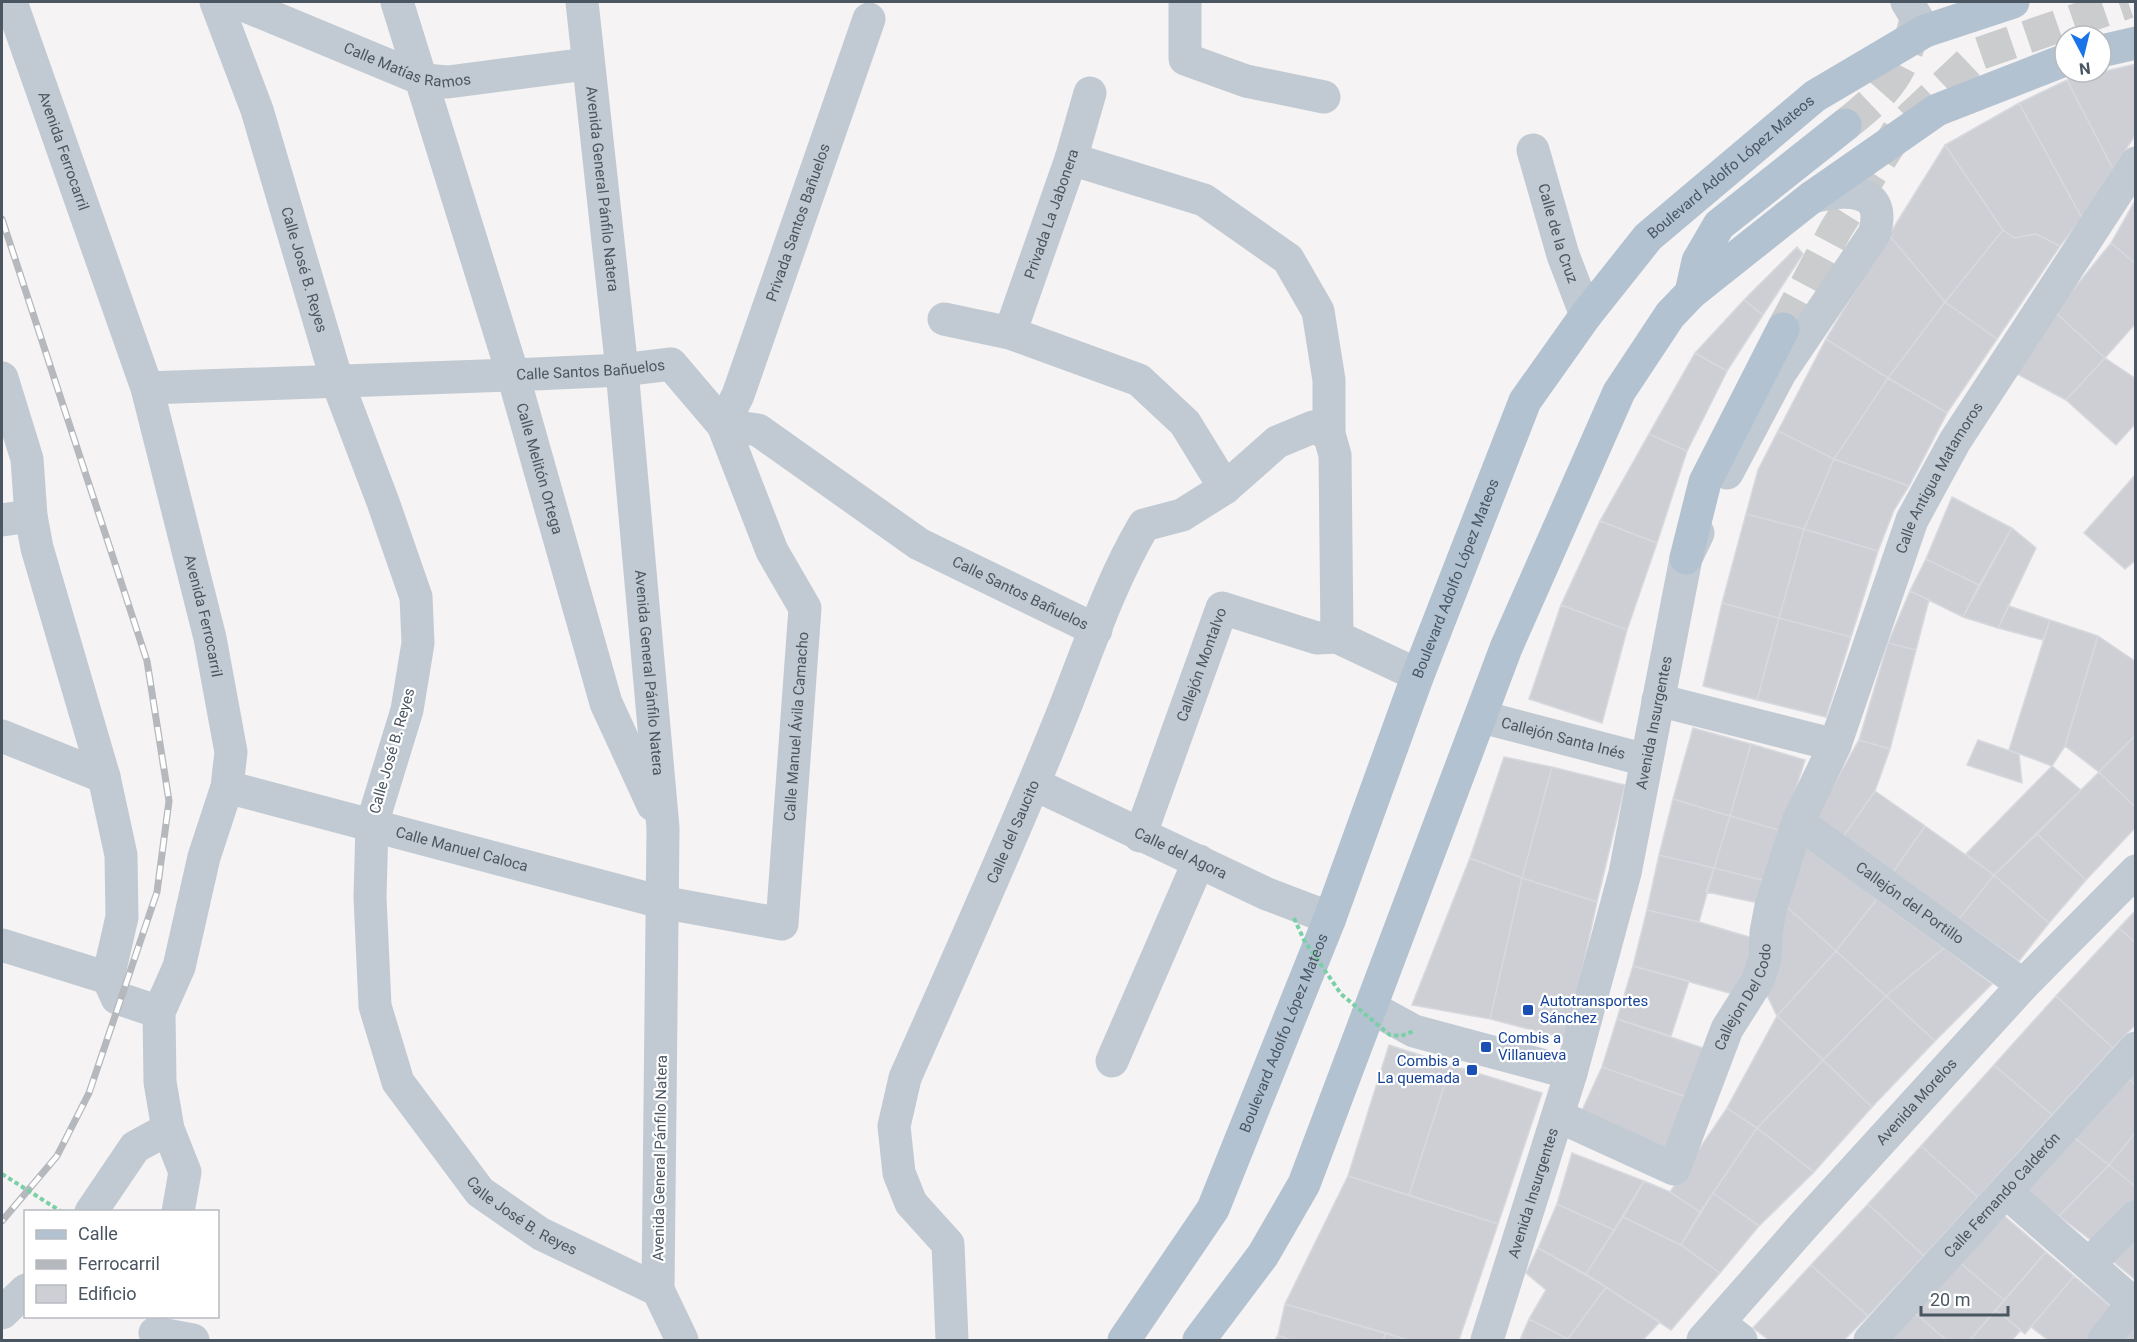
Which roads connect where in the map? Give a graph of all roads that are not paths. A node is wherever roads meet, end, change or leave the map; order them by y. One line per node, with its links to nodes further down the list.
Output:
1 (11, 2): 32 (street, Avenida Ferrocarril)
2 (216, 2): 31 (street, Calle José B. Reyes)
3 (236, 2): 15 (street, Calle Matías Ramos)
4 (397, 2): 15 (street, Calle Melitón Ortega)
5 (582, 2): 13 (street, Avenida General Pánfilo Natera)
6 (1185, 2): 17 (street)
7 (1907, 2): 10 (street)
8 (2013, 2): 10 (main road, Boulevard Adolfo López Mateos)
9 (869, 19): 33 (street, Privada Santos Bañuelos)
10 (1925, 31): 24 (main road, Boulevard Adolfo López Mateos)
11 (2136, 43): 12 (main road)
12 (2113, 48)
13 (587, 64): 15 (street, Calle Matías Ramos); 28 (street, Avenida General Pánfilo Natera)
14 (2053, 65): 22 (main road)
15 (424, 80): 29 (street, Calle Melitón Ortega)
16 (1090, 93): 20 (street, Privada La Jabonera)
17 (1324, 97)
18 (1845, 125): 23 (main road)
19 (1533, 150): 24 (street, Calle de la Cruz)
20 (1071, 159): 27 (street, Privada La Jabonera); 34 (street)
21 (2136, 163): 44 (street, Calle Antigua Matamoros)
22 (1812, 197): 23 (main road); 37 (street, Avenida Insurgentes)
23 (1691, 292): 42 (main road)
24 (1586, 315): 40 (main road, Boulevard Adolfo López Mateos)
25 (944, 319): 27 (street)
26 (1783, 329): 37 (main road)
27 (1010, 333): 35 (street)
28 (622, 370): 29 (street, Calle Santos Bañuelos); 33 (street, Calle Santos Bañuelos); 51 (street, Avenida General Pánfilo Natera)
29 (513, 375): 31 (street, Calle Santos Bañuelos); 51 (street, Calle Melitón Ortega)
30 (2, 378): 36 (street)
31 (337, 381): 32 (street, Calle Santos Bañuelos); 50 (street, Calle José B. Reyes)
32 (147, 388): 48 (street, Avenida Ferrocarril)
33 (723, 424): 38 (street, Calle Santos Bañuelos); 55 (street, Calle Manuel Ávila Camacho)
34 (1329, 434): 35 (street, Calle del Saucito); 39 (street)
35 (1225, 488): 38 (street, Calle del Saucito)
36 (10, 521): 46 (street)
37 (1686, 558): 41 (street, Avenida Insurgentes)
38 (1096, 630): 47 (street, Calle del Saucito)
39 (1337, 637): 40 (street, Callejón Montalvo); 52 (street, Callejón Montalvo)
40 (1418, 675): 56 (main road, Boulevard Adolfo López Mateos)
41 (1658, 700): 44 (street); 45 (street, Avenida Insurgentes)
42 (1482, 717): 45 (street, Callejón Santa Inés); 60 (main road)
43 (2, 736): 46 (street)
44 (1835, 745): 49 (street, Calle Antigua Matamoros)
45 (1646, 760): 64 (street, Avenida Insurgentes)
46 (104, 777): 58 (street)
47 (1034, 784): 52 (street, Calle del Agora); 79 (street, Calle del Saucito)
48 (226, 787): 50 (street, Calle Manuel Caloca); 61 (street, Avenida Ferrocarril)
49 (1798, 822): 59 (street, Callejón del Portillo); 65 (street, Callejon Del Codo)
50 (372, 824): 55 (street, Calle Manuel Caloca); 72 (street, Calle José B. Reyes)
51 (663, 828): 55 (street, Avenida General Pánfilo Natera)
52 (1140, 836): 53 (street, Calle del Agora)
53 (1199, 861): 56 (street, Calle del Agora); 63 (street)
54 (2136, 872): 59 (street, Avenida Morelos)
55 (661, 902): 72 (street, Avenida General Pánfilo Natera)
56 (1330, 918): 80 (main road, Boulevard Adolfo López Mateos)
57 (2, 945): 58 (street)
58 (108, 978): 61 (street)
59 (2023, 985): 76 (street, Avenida Morelos)
60 (1372, 1008): 64 (street); 81 (main road)
61 (159, 1012): 66 (street, Avenida Ferrocarril)
62 (2136, 1048): 67 (street, Calle Fernando Calderón)
63 (1112, 1061)
64 (1571, 1073): 65 (street, Avenida Insurgentes)
65 (1558, 1116): 82 (street, Avenida Insurgentes)
66 (168, 1129): 68 (street); 69 (street, Avenida Ferrocarril)
67 (2006, 1192): 71 (street); 83 (street, Calle Fernando Calderón)
68 (92, 1210)
69 (178, 1210)
70 (2136, 1217): 71 (street)
71 (2089, 1264): 84 (street)
72 (658, 1290): 78 (street, Avenida General Pánfilo Natera)
73 (24, 1292): 74 (street)
74 (2, 1313)
75 (156, 1330): 77 (street)
76 (1721, 1335)
77 (193, 1341)
78 (682, 1341)
79 (952, 1341)
80 (1124, 1341)
81 (1199, 1341)
82 (1487, 1341)
83 (1870, 1341)
84 (2104, 1341)

